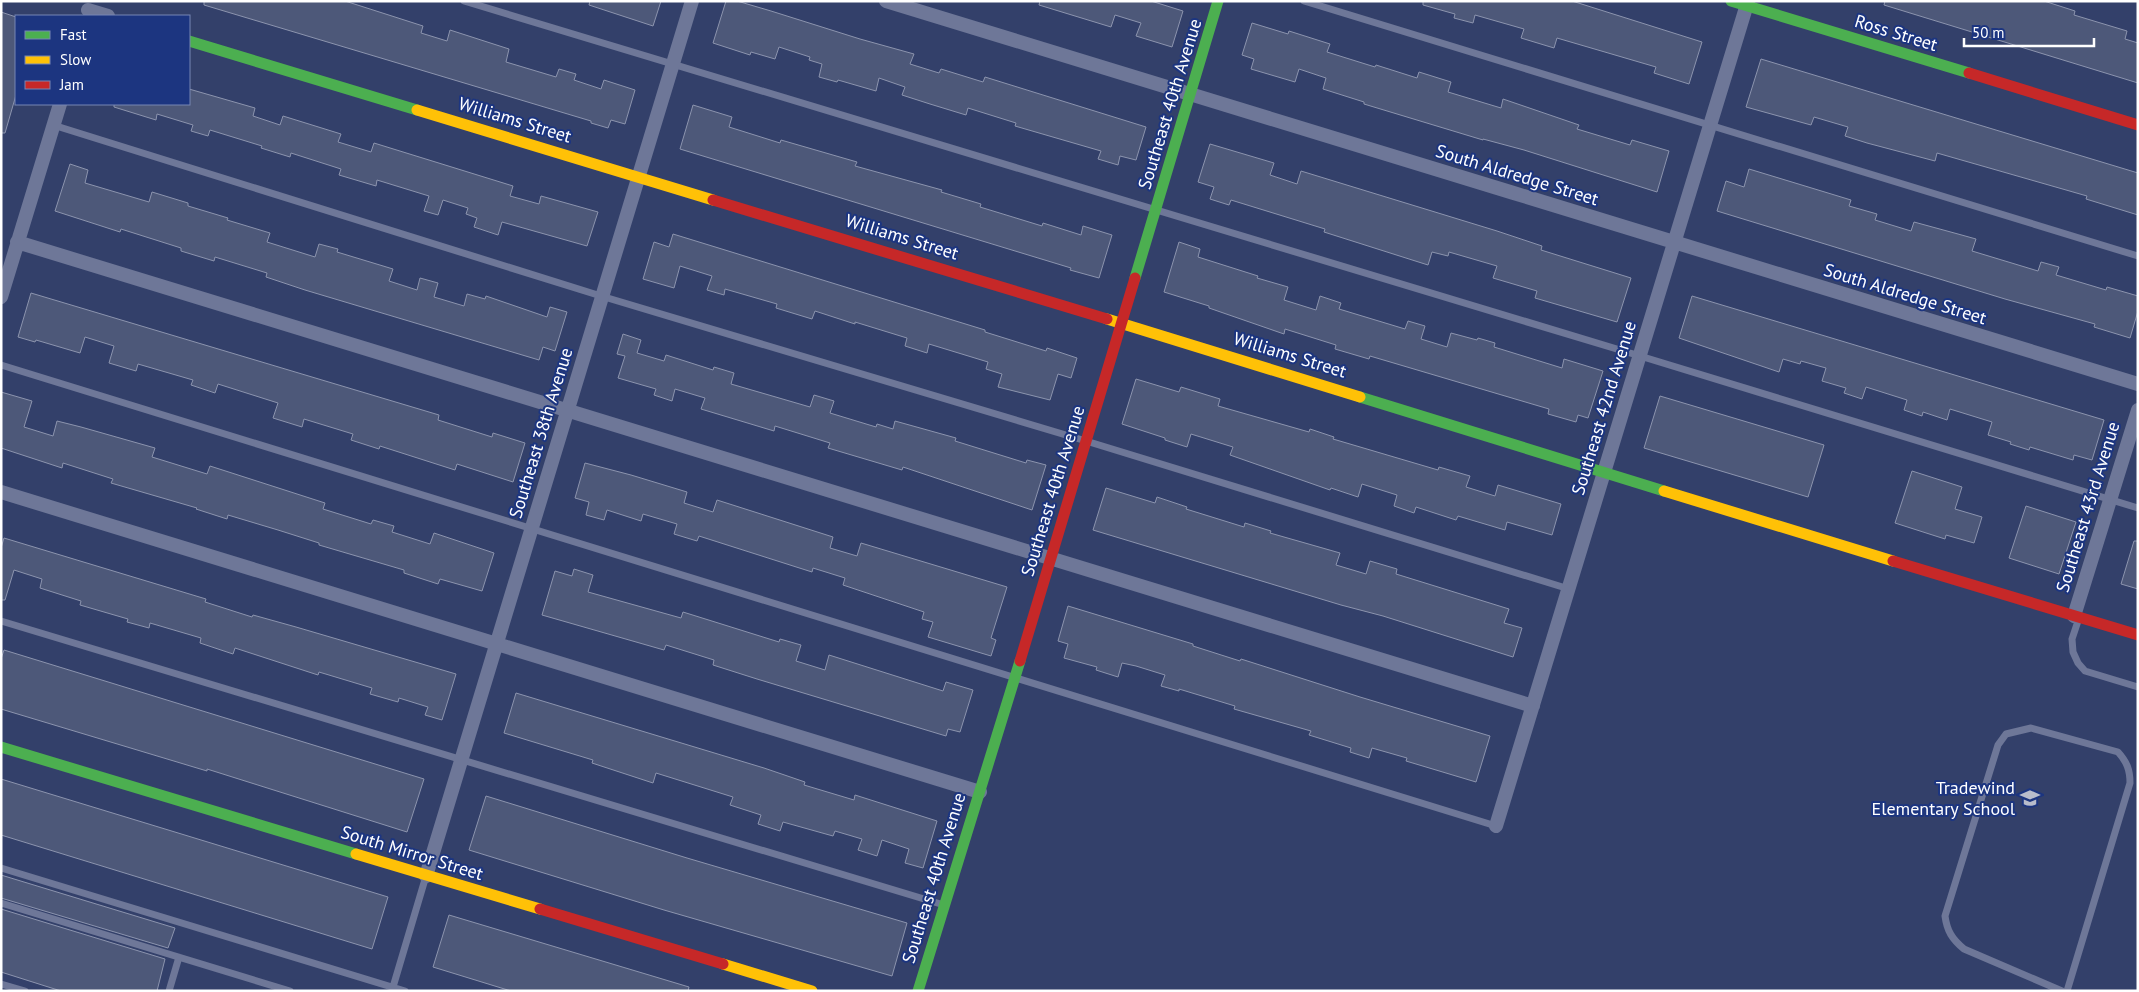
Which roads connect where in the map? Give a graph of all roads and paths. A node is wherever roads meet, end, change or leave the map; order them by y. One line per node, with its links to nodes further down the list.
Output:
1 (464, 1): 11 (lane)
2 (692, 1): 11 (street, Southeast 38th Avenue)
3 (886, 1): 12 (street, South Aldredge Street)
4 (1218, 1): 12 (street, Southeast 40th Avenue)
5 (1304, 1): 14 (lane)
6 (1731, 1): 7 (street, Ross Street)
7 (1748, 4): 14 (street, Southeast 42nd Avenue); 15 (street, Ross Street)
8 (88, 9): 9 (street)
9 (105, 15)
10 (190, 41): 17 (street, Williams Street)
11 (673, 64): 17 (street, Southeast 38th Avenue); 18 (lane)
12 (1192, 93): 18 (street, Southeast 40th Avenue); 20 (street, South Aldredge Street)
13 (60, 105): 16 (street)
14 (1710, 125): 20 (street, Southeast 42nd Avenue); 21 (lane)
15 (2138, 125)
16 (53, 126): 19 (street); 22 (lane)
17 (638, 177): 22 (street, Southeast 38th Avenue); 24 (street, Williams Street)
18 (1156, 209): 24 (street, Southeast 40th Avenue); 25 (lane)
19 (17, 242): 23 (street); 28 (street)
20 (1675, 244): 25 (street, Southeast 42nd Avenue); 27 (street, South Aldredge Street)
21 (2138, 256)
22 (601, 296): 28 (street, Southeast 38th Avenue); 30 (lane)
23 (1, 297)
24 (1122, 322): 30 (street, Southeast 40th Avenue); 31 (street, Williams Street)
25 (1640, 356): 31 (street, Southeast 42nd Avenue); 33 (lane)
26 (1, 365): 35 (lane)
27 (2138, 384)
28 (568, 410): 35 (street, Southeast 38th Avenue); 36 (street)
29 (2138, 410): 33 (street, Southeast 43rd Avenue)
30 (1086, 441): 36 (street, Southeast 40th Avenue); 37 (lane)
31 (1604, 473): 37 (street, Southeast 42nd Avenue); 38 (street, Williams Street)
32 (1, 492): 41 (street)
33 (2110, 500): 34 (lane); 38 (street, Southeast 43rd Avenue)
34 (2138, 508)
35 (532, 528): 41 (street, Southeast 38th Avenue); 42 (lane)
36 (1051, 559): 42 (street, Southeast 40th Avenue); 44 (street)
37 (1569, 589): 44 (street, Southeast 42nd Avenue)
38 (2077, 616): 40 (street); 43 (lane)
39 (1, 621): 46 (lane)
40 (2138, 635)
41 (497, 644): 46 (street, Southeast 38th Avenue); 47 (street)
42 (1014, 676): 47 (street, Southeast 40th Avenue); 48 (lane)
43 (2138, 687)
44 (1533, 706): 48 (street, Southeast 42nd Avenue)
45 (1, 747): 50 (street, South Mirror Street)
46 (462, 758): 50 (street, Southeast 38th Avenue); 52 (lane)
47 (980, 792): 52 (street, Southeast 40th Avenue)
48 (1496, 826)
49 (1, 868): 55 (lane)
50 (426, 876): 55 (lane); 60 (street, South Mirror Street)
51 (1, 903): 53 (lane)
52 (944, 905): 61 (street, Southeast 40th Avenue)
53 (179, 957): 57 (lane); 58 (lane)
54 (1, 984): 56 (lane)
55 (393, 987): 59 (lane)
56 (25, 991)
57 (168, 991)
58 (290, 991)
59 (405, 991)
60 (812, 991)
61 (918, 991)
62 (2062, 991): 63 (lane)
63 (2067, 991)

